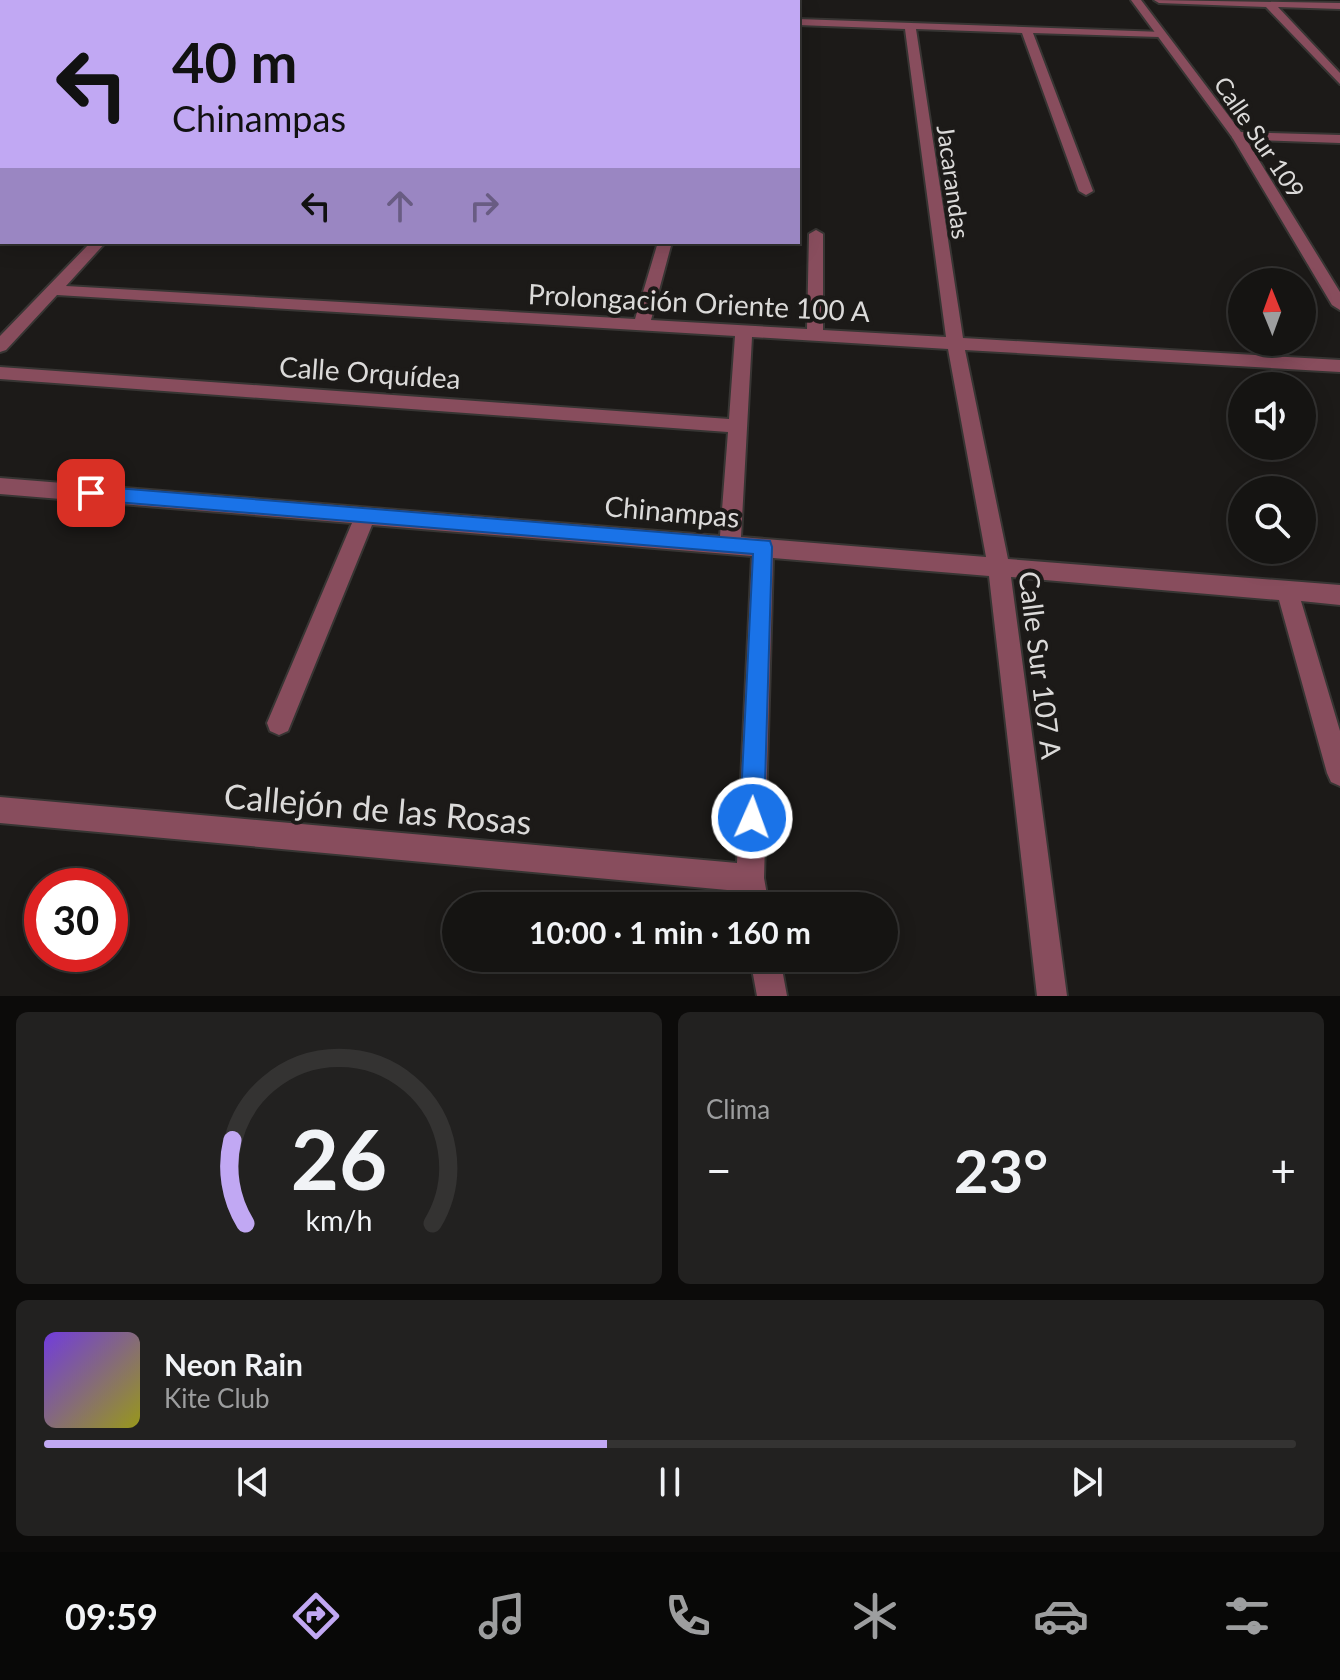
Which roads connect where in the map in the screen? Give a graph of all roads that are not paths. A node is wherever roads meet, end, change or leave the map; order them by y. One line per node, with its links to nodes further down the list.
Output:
1 (1136, 0): 8 (street, Calle Sur 109)
2 (1159, 0): 3 (street)
3 (1269, 4): 4 (street); 9 (street)
4 (1339, 7)
5 (800, 22): 6 (street)
6 (910, 26): 7 (street); 21 (street, Jacarandas)
7 (1026, 30): 8 (street); 12 (street)
8 (1159, 34): 10 (street, Calle Sur 109)
9 (1340, 80)
10 (1238, 136): 11 (street); 17 (street, Calle Sur 109)
11 (1340, 139)
12 (1086, 191)
13 (816, 234): 20 (street)
14 (97, 244): 16 (street)
15 (664, 244): 18 (street)
16 (54, 290): 18 (street, Prolongación Oriente 100 A); 22 (street)
17 (1340, 305)
18 (642, 324): 19 (street, Prolongación Oriente 100 A)
19 (744, 331): 20 (street, Prolongación Oriente 100 A); 25 (street)
20 (815, 335): 21 (street, Prolongación Oriente 100 A)
21 (955, 343): 23 (street, Prolongación Oriente 100 A); 30 (street, Calle Sur 107 A)
22 (0, 346)
23 (1340, 366)
24 (0, 373): 25 (street, Calle Orquídea)
25 (737, 426): 28 (street)
26 (0, 486): 27 (street, Chinampas)
27 (366, 515): 28 (street, Chinampas); 33 (street)
28 (730, 544): 29 (street, Chinampas)
29 (763, 547): 30 (street, Chinampas); 36 (street)
30 (999, 567): 31 (street, Chinampas); 40 (street, Calle Sur 107 A)
31 (1287, 590): 32 (street, Chinampas); 34 (street)
32 (1340, 595)
33 (279, 723)
34 (1340, 773)
35 (0, 810): 36 (street, Callejón de las Rosas)
36 (750, 878): 37 (street)
37 (752, 892)
38 (768, 972): 39 (street)
39 (772, 996)
40 (1052, 996)

